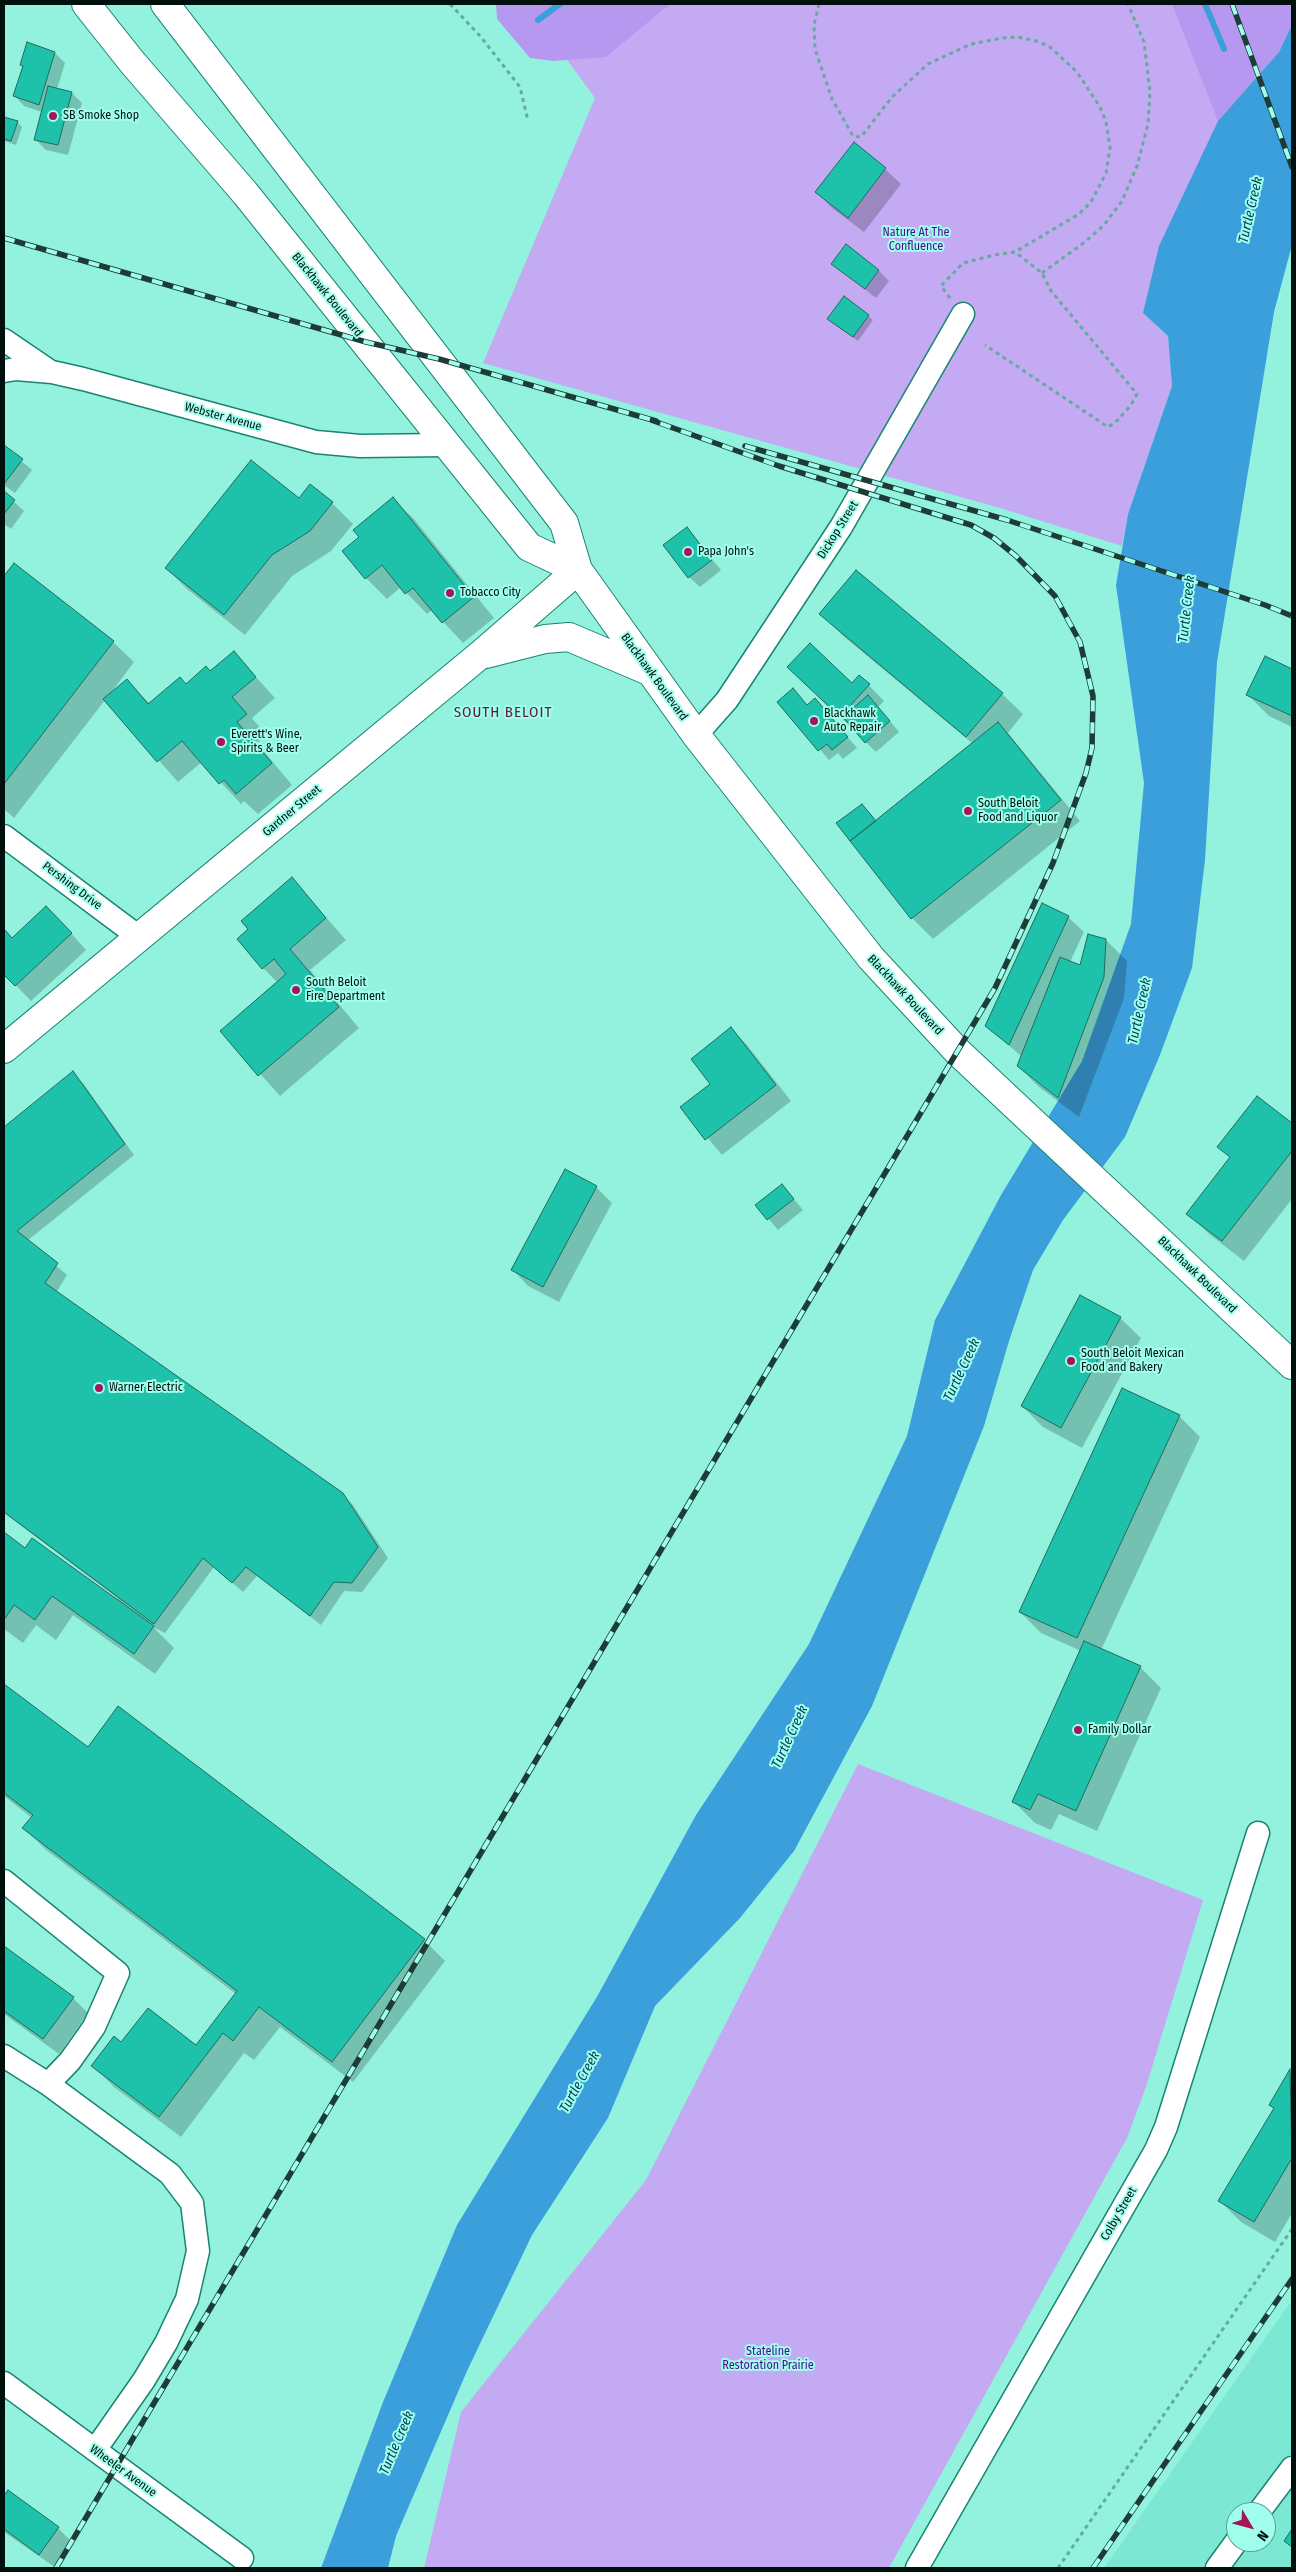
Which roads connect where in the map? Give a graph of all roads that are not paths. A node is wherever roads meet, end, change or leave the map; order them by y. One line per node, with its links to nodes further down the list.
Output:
1 (86, 4): 7 (main road, Blackhawk Boulevard)
2 (165, 4): 8 (main road, Blackhawk Boulevard)
3 (963, 314): 11 (street, Dickop Street)
4 (4, 340): 6 (street)
5 (4, 371): 6 (street, Webster Avenue)
6 (52, 372): 7 (street, Webster Avenue)
7 (446, 445): 8 (main road, Blackhawk Boulevard)
8 (578, 570): 9 (main road, Gardner Street); 10 (main road, Blackhawk Boulevard)
9 (480, 655): 10 (main road); 13 (main road, Gardner Street)
10 (650, 671): 11 (main road, Blackhawk Boulevard)
11 (696, 735): 15 (main road, Blackhawk Boulevard)
12 (4, 836): 13 (street, Pershing Drive)
13 (139, 936): 14 (main road, Gardner Street)
14 (4, 1049)
15 (1292, 1365)
16 (1258, 1833): 26 (street, Colby Street)
17 (4, 1881): 19 (street)
18 (4, 2056): 19 (street)
19 (48, 2084): 21 (street)
20 (4, 2383): 21 (street, Wheeler Avenue)
21 (94, 2450): 25 (street, Wheeler Avenue)
22 (1292, 2468): 23 (street)
23 (1266, 2502)
24 (1228, 2552): 27 (street)
25 (242, 2558)
26 (917, 2568)
27 (1216, 2568)

